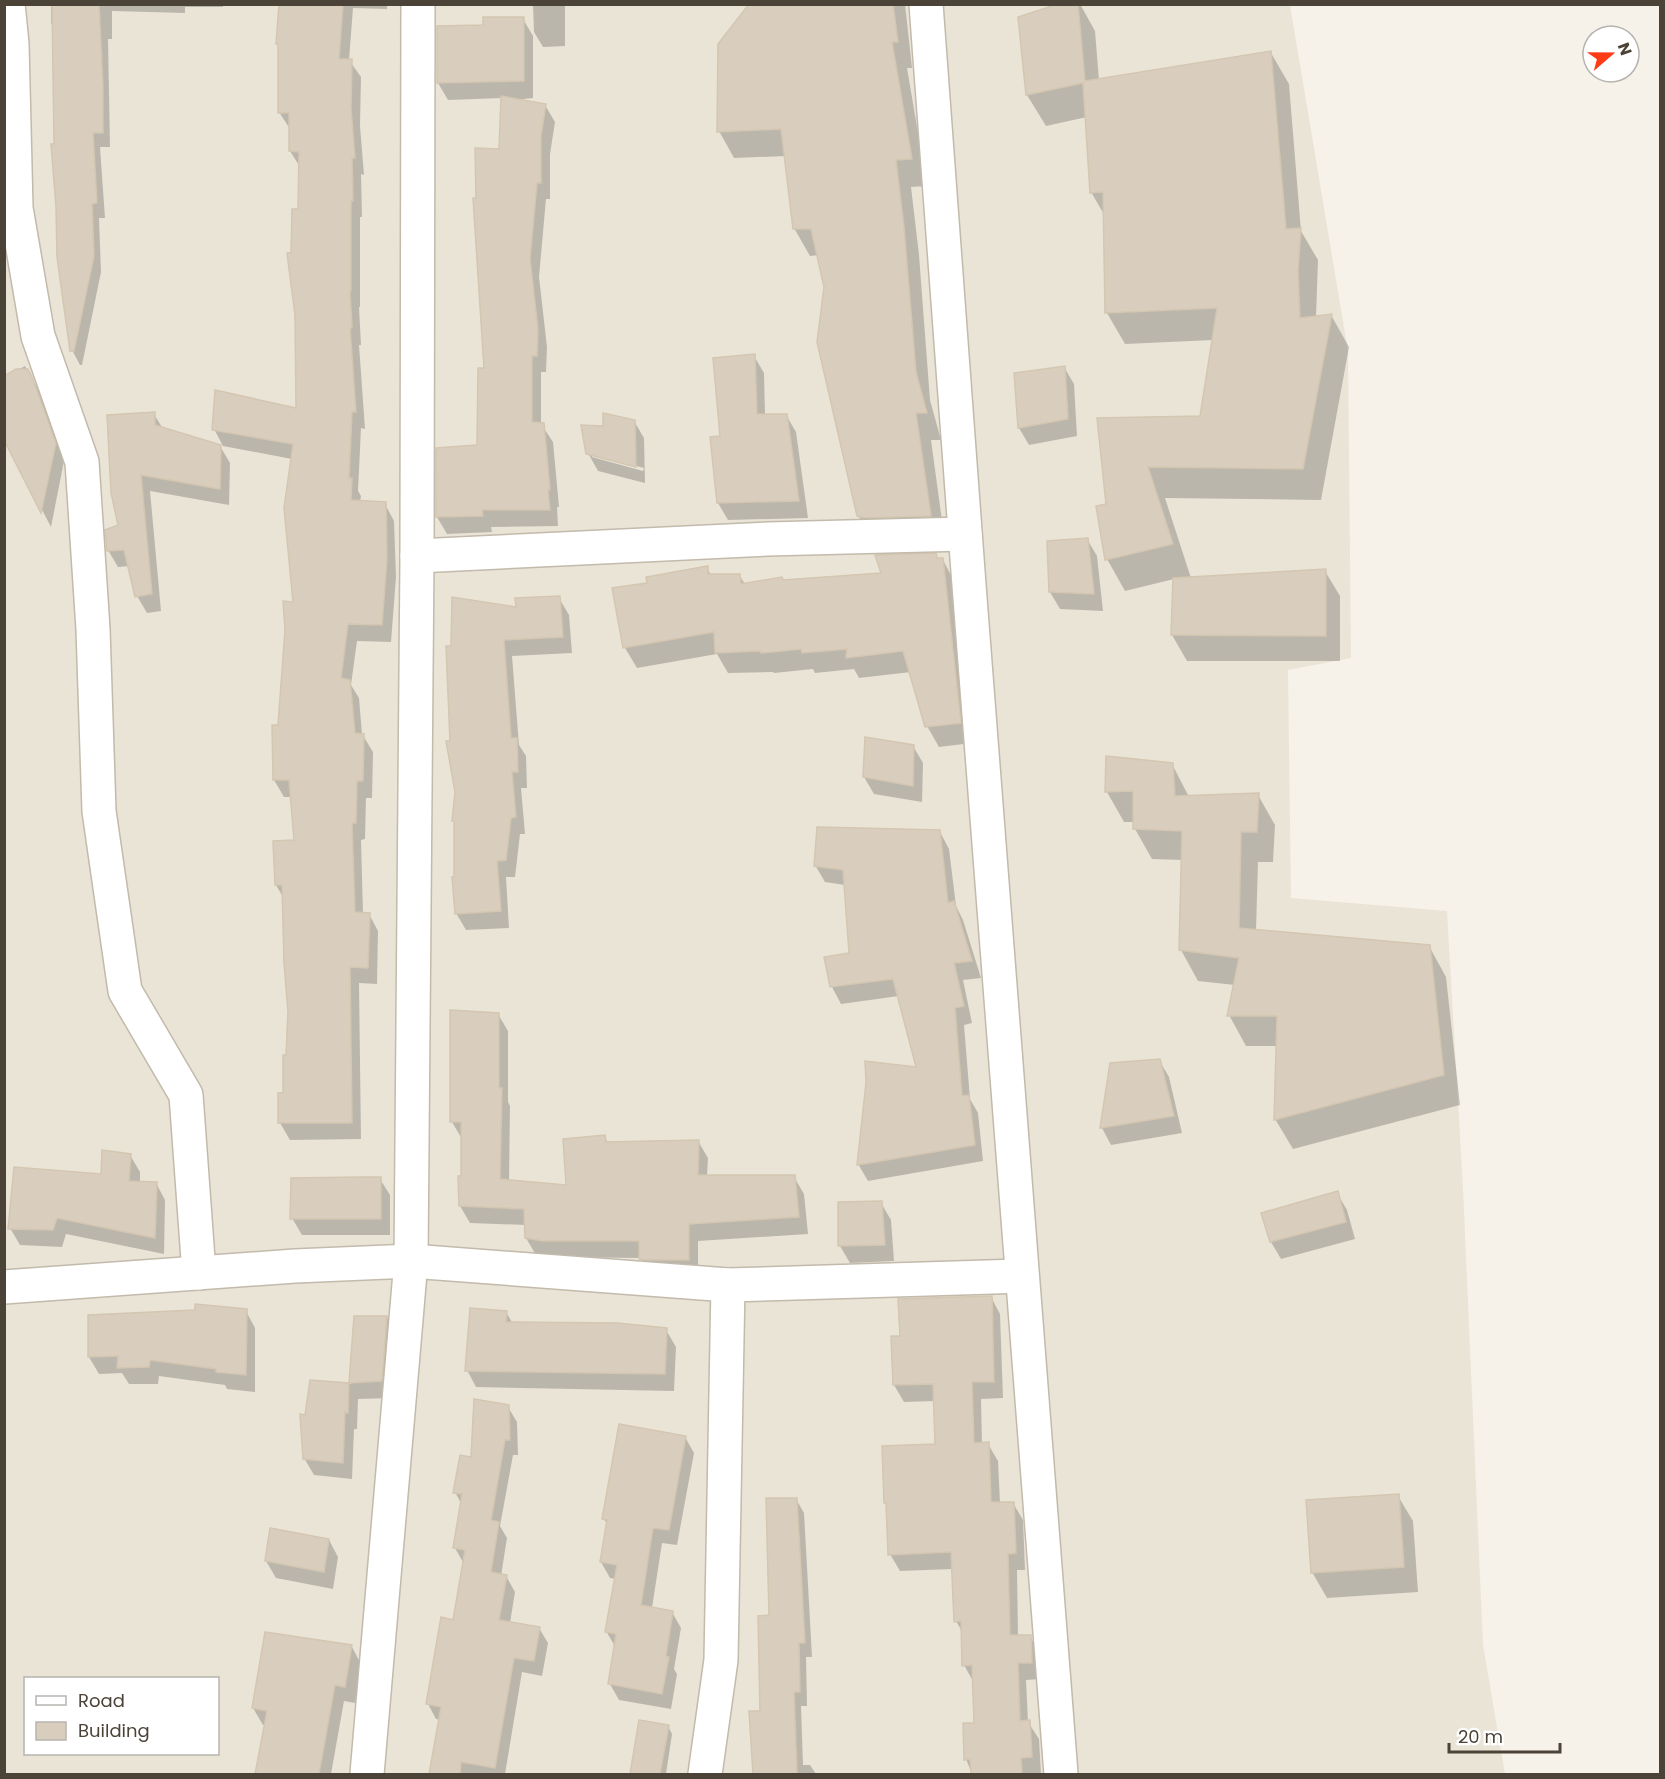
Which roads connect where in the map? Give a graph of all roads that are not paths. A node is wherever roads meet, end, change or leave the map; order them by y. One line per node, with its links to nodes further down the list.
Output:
1 (8, 4): 7 (street)
2 (418, 4): 5 (street)
3 (926, 4): 4 (street)
4 (965, 534): 5 (street); 8 (street)
5 (417, 555): 6 (street)
6 (411, 1261): 7 (street); 9 (street); 11 (street)
7 (199, 1273): 10 (street)
8 (1022, 1276): 9 (street); 13 (street)
9 (728, 1285): 12 (street)
10 (4, 1287)
11 (367, 1774)
12 (705, 1774)
13 (1061, 1774)

